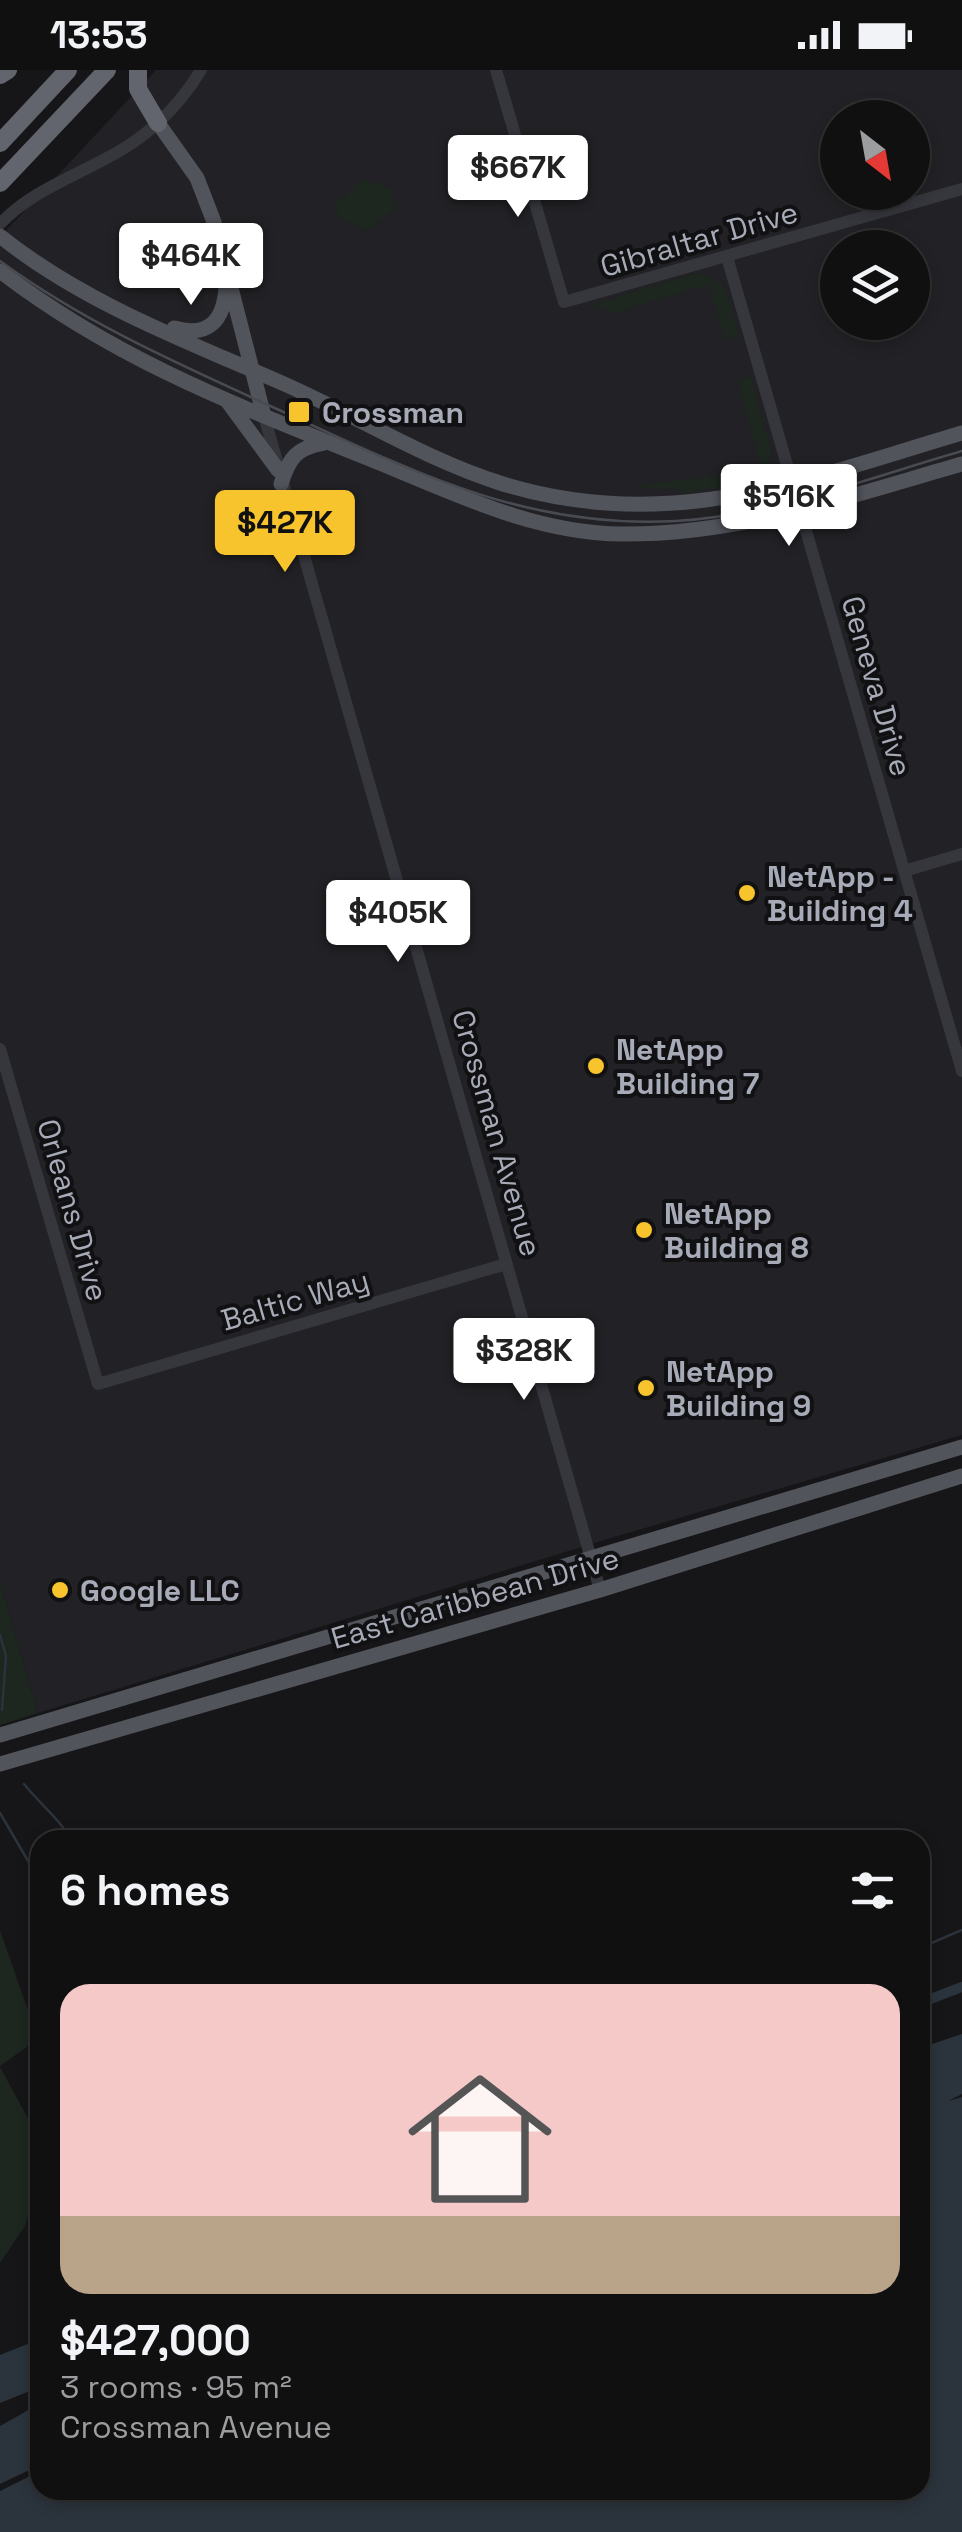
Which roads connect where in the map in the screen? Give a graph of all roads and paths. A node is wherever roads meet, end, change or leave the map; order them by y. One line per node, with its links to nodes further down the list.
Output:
1 (8, 70): 7 (highway)
2 (68, 70): 9 (highway)
3 (106, 70): 10 (highway)
4 (138, 70): 8 (highway)
5 (201, 70): 8 (street)
6 (496, 70): 14 (street, Gibraltar Drive)
7 (0, 75)
8 (158, 123): 12 (street); 16 (main road, Crossman Avenue)
9 (0, 143)
10 (0, 183)
11 (962, 188): 14 (street, Gibraltar Drive)
12 (0, 224)
13 (0, 236): 17 (main road)
14 (728, 257): 25 (street, Geneva Drive)
15 (0, 271): 19 (main road)
16 (228, 272): 17 (main road); 18 (main road, Crossman Avenue)
17 (141, 320): 18 (main road)
18 (251, 369): 20 (main road, Crossman Avenue); 25 (main road)
19 (228, 402): 20 (main road); 24 (main road)
20 (264, 416): 22 (main road); 24 (street, Crossman Avenue)
21 (962, 433): 25 (main road)
22 (328, 442): 24 (main road); 26 (main road)
23 (962, 464): 26 (main road)
24 (279, 477): 31 (street, Crossman Avenue)
25 (792, 483): 26 (street, Geneva Drive)
26 (800, 510): 28 (street, Geneva Drive)
27 (962, 854): 28 (street)
28 (904, 871): 30 (street, Geneva Drive)
29 (0, 1049): 32 (street, Orleans Drive)
30 (962, 1071)
31 (506, 1264): 32 (street, Baltic Way); 35 (street, Crossman Avenue)
32 (98, 1384)
33 (962, 1447): 35 (main road, East Caribbean Drive)
34 (962, 1476): 36 (main road, East Caribbean Drive)
35 (590, 1558): 36 (street, Crossman Avenue); 37 (main road, East Caribbean Drive)
36 (600, 1590): 38 (main road, East Caribbean Drive)
37 (0, 1735)
38 (0, 1764)

